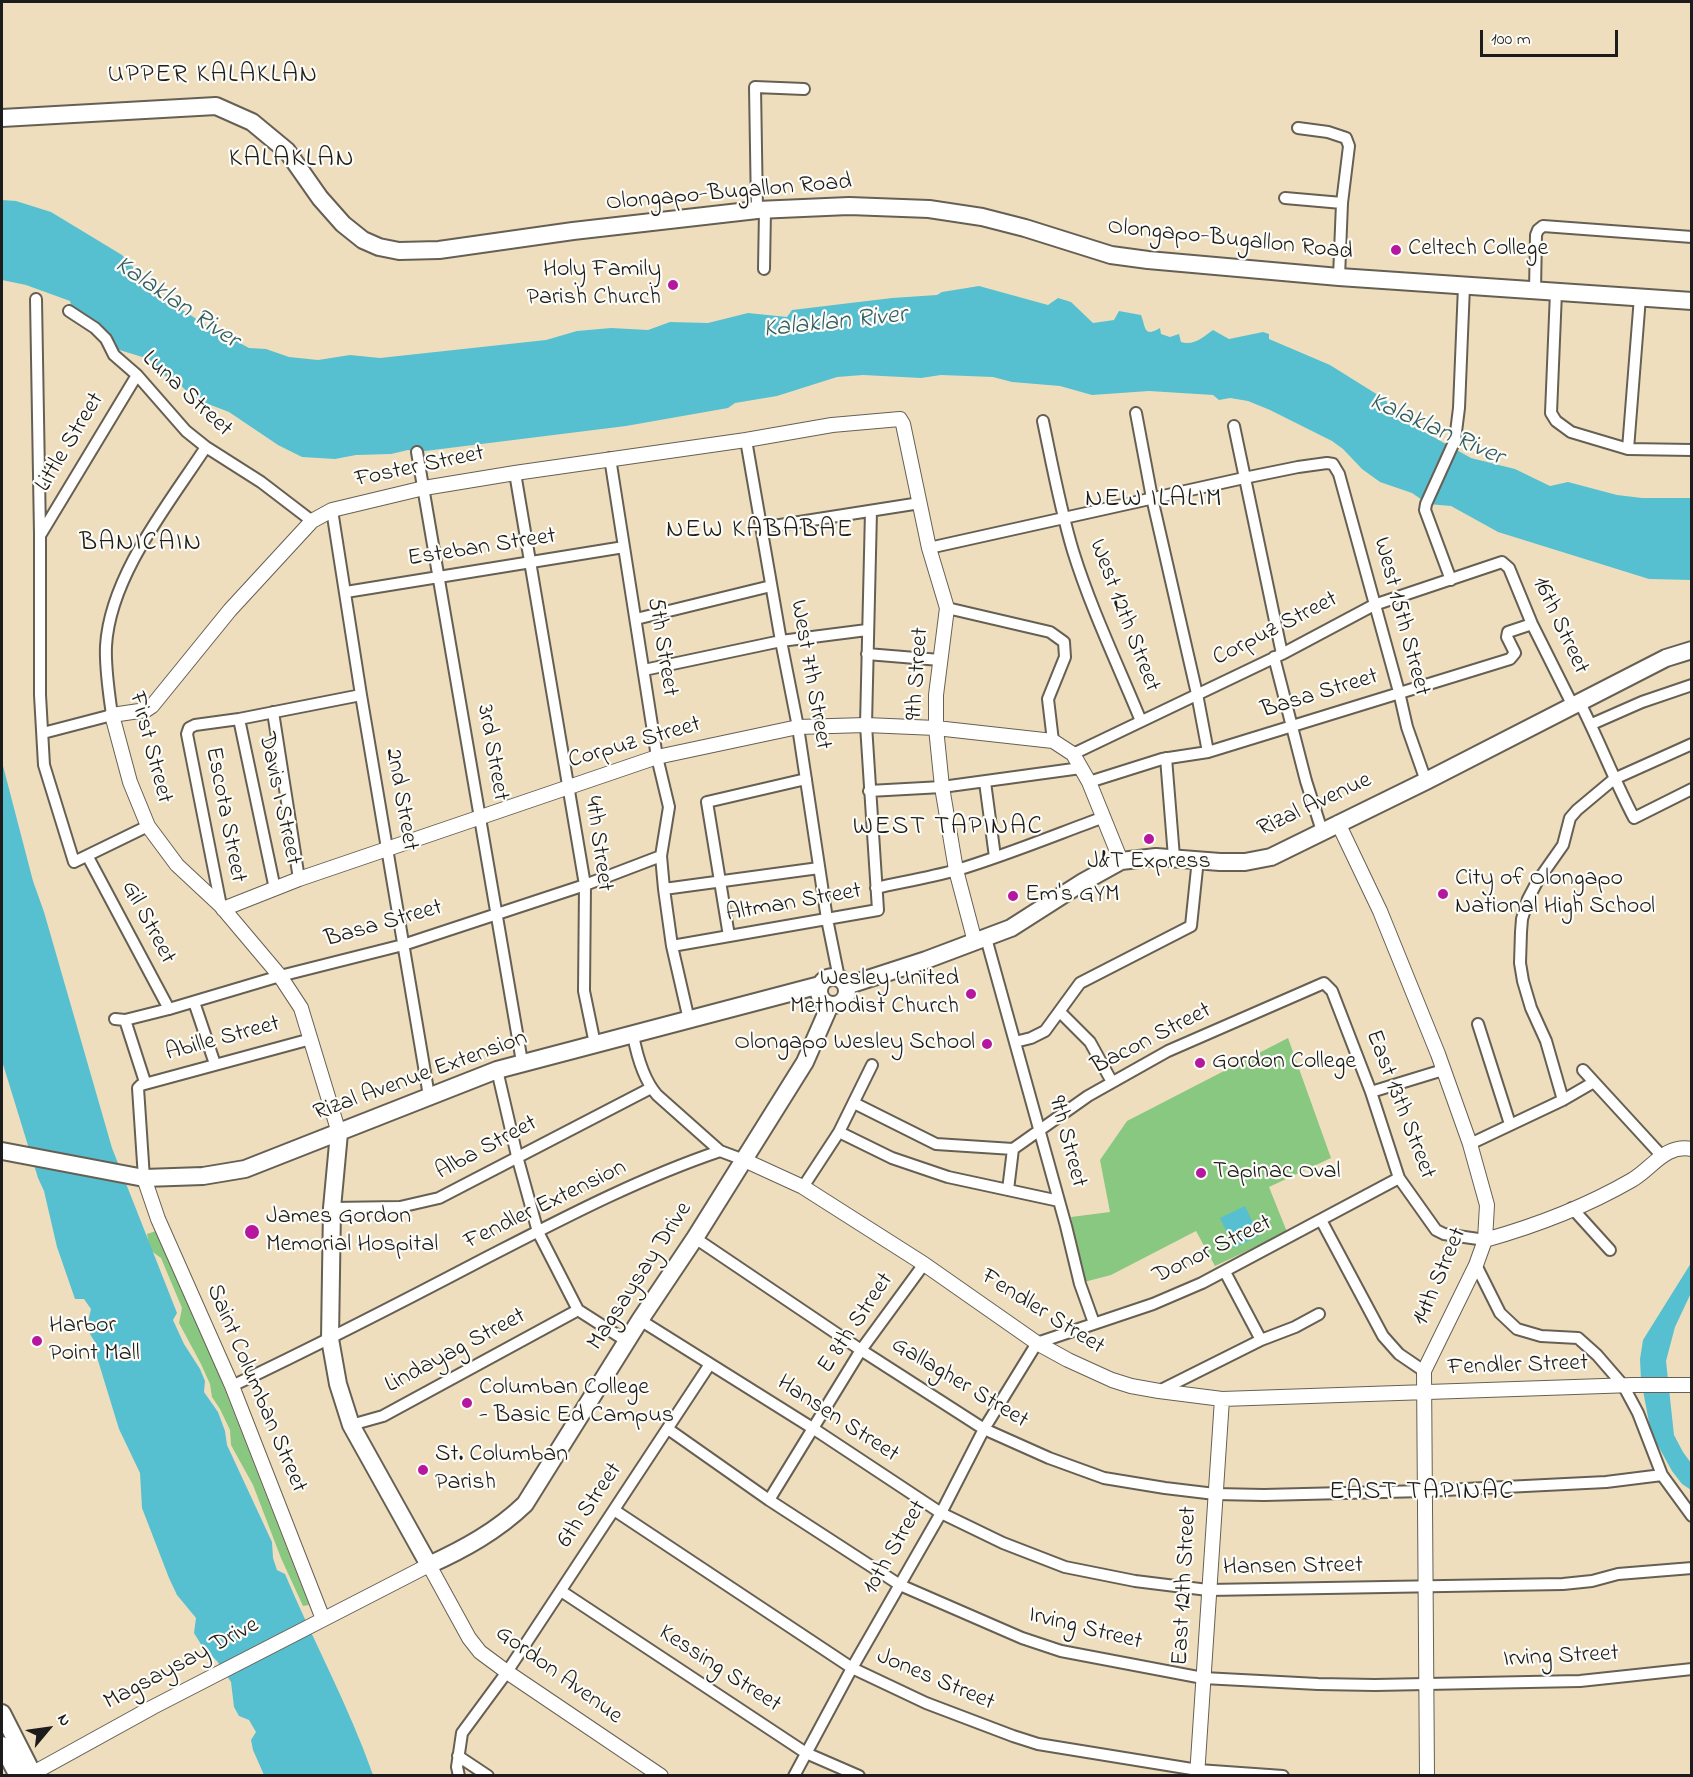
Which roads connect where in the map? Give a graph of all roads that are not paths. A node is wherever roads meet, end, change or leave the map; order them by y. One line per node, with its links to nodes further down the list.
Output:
1 (804, 89): 6 (street)
2 (2, 118): 6 (main road, Olongapo-Bugallon Road)
3 (1298, 128): 5 (street)
4 (1285, 198): 5 (street)
5 (1342, 203): 9 (street)
6 (761, 210): 8 (street); 9 (main road, Olongapo-Bugallon Road)
7 (1692, 237): 11 (street)
8 (764, 269)
9 (1339, 277): 10 (main road, Olongapo-Bugallon Road)
10 (1464, 286): 11 (main road, Olongapo-Bugallon Road); 44 (street)
11 (1535, 291): 12 (main road, Olongapo-Bugallon Road)
12 (1556, 292): 13 (main road, Olongapo-Bugallon Road); 24 (street)
13 (1640, 297): 15 (main road, Olongapo-Bugallon Road); 24 (street)
14 (36, 299): 38 (street)
15 (1692, 301)
16 (69, 311): 17 (street, Luna Street)
17 (137, 375): 23 (street, Luna Street); 38 (street, Little Street)
18 (1136, 413): 31 (street)
19 (894, 418): 22 (street, Foster Street); 32 (street, 9th Street)
20 (1043, 421): 35 (street, West 12th Street)
21 (1234, 426): 29 (street)
22 (746, 440): 27 (street, Foster Street); 37 (street, West 7th Street)
23 (206, 447): 36 (street, Luna Street); 64 (street, First Street)
24 (1628, 449): 25 (street)
25 (1692, 450)
26 (417, 452): 30 (street, 3rd Street)
27 (610, 458): 28 (street, Foster Street); 39 (street, 5th Street)
28 (515, 472): 30 (street, Foster Street); 41 (street, 4th Street)
29 (1244, 478): 31 (street); 47 (street, West 15th Street); 55 (street)
30 (424, 489): 33 (street, Foster Street); 43 (street, 3rd Street)
31 (1152, 498): 35 (street); 60 (street)
32 (920, 503): 34 (street); 40 (street, 9th Street)
33 (332, 510): 36 (street, Foster Street); 46 (street, 2nd Street)
34 (871, 511): 37 (street); 51 (street)
35 (1064, 517): 40 (street); 66 (street, West 12th Street)
36 (312, 520): 64 (street, Foster Street)
37 (761, 528): 45 (street, West 7th Street)
38 (40, 534): 72 (street)
39 (624, 547): 41 (street, Esteban Street); 49 (street, 5th Street)
40 (929, 548): 48 (street, 9th Street)
41 (530, 562): 43 (street, Esteban Street); 85 (street, 4th Street)
42 (1506, 564): 44 (street, Corpuz Street); 50 (street, 16th Street)
43 (438, 576): 46 (street, Esteban Street); 89 (street, 3rd Street)
44 (1451, 580): 47 (street, Corpuz Street)
45 (771, 586): 49 (street); 52 (street, West 7th Street)
46 (346, 592): 61 (street, 2nd Street)
47 (1374, 605): 55 (street, Corpuz Street); 59 (street, West 15th Street)
48 (947, 608): 56 (street, 9th Street); 73 (street)
49 (636, 619): 57 (street, 5th Street)
50 (1532, 624): 59 (street, Basa Street); 62 (street, 16th Street)
51 (867, 630): 52 (street); 54 (street)
52 (781, 640): 57 (street); 70 (street, West 7th Street)
53 (1692, 650): 62 (main road, Rizal Avenue)
54 (867, 654): 56 (street); 68 (street)
55 (1278, 655): 60 (street, Corpuz Street); 69 (street)
56 (940, 660): 71 (street, 9th Street)
57 (644, 670): 77 (street, 5th Street)
58 (1692, 685): 67 (street)
59 (1400, 692): 69 (street, Basa Street); 82 (street, West 15th Street)
60 (1197, 694): 66 (street, Corpuz Street); 75 (street)
61 (361, 695): 63 (street, Escota Street); 94 (street, 2nd Street)
62 (1576, 703): 67 (street, 16th Street); 82 (main road, Rizal Avenue)
63 (273, 712): 65 (street, Escota Street); 103 (street)
64 (112, 715): 72 (street, Foster Street); 92 (street, First Street)
65 (239, 719): 107 (street, Davis I Street); 109 (street, Escota Street)
66 (1141, 721): 76 (street, Corpuz Street)
67 (1592, 724): 81 (street, 16th Street)
68 (866, 725): 70 (street, Corpuz Street); 71 (street, Corpuz Street); 88 (street)
69 (1292, 726): 75 (street, Basa Street); 93 (street)
70 (798, 727): 77 (street, Corpuz Street); 80 (street, West 7th Street)
71 (936, 728): 73 (street, Corpuz Street); 86 (street, 9th Street)
72 (44, 733): 96 (street)
73 (1053, 741): 76 (street, Corpuz Street)
74 (1692, 744): 81 (street)
75 (1208, 752): 78 (street, Basa Street)
76 (1073, 754): 79 (street)
77 (657, 757): 85 (street, Corpuz Street); 95 (street, 5th Street)
78 (1167, 758): 84 (street, Basa Street); 98 (street)
79 (1080, 768): 83 (street); 84 (street)
80 (806, 779): 101 (street, West 7th Street); 104 (street)
81 (1614, 779): 87 (street, 16th Street); 143 (street)
82 (1426, 781): 91 (main road, Rizal Avenue)
83 (985, 782): 86 (street); 97 (street)
84 (1089, 782): 90 (street)
85 (567, 787): 89 (street, Corpuz Street); 105 (street, 4th Street)
86 (942, 787): 88 (street); 102 (street, 9th Street)
87 (1692, 789)
88 (869, 791): 106 (street)
89 (481, 817): 94 (street, Corpuz Street); 110 (street, 3rd Street)
90 (1104, 817): 97 (street, Altman Street); 100 (street)
91 (1338, 823): 93 (main road, Rizal Avenue); 135 (street, 14th Street)
92 (148, 826): 96 (street); 109 (street, First Street)
93 (1322, 831): 99 (main road, Rizal Avenue)
94 (387, 850): 103 (street, Corpuz Street); 114 (street, 2nd Street)
95 (661, 856): 105 (street, Basa Street); 108 (street, 5th Street)
96 (88, 857): 122 (street, Gil Street)
97 (995, 857): 102 (street, Altman Street)
98 (1174, 857): 99 (main road, Rizal Avenue); 100 (main road, Rizal Avenue)
99 (1198, 859): 123 (street)
100 (1121, 861): 113 (main road, Rizal Avenue)
101 (819, 868): 104 (street); 111 (street, West 7th Street)
102 (956, 870): 106 (street, Altman Street); 113 (street, 9th Street)
103 (300, 879): 107 (street, Corpuz Street)
104 (720, 882): 108 (street); 112 (street)
105 (585, 885): 110 (street, Basa Street); 130 (street, 4th Street)
106 (876, 888): 111 (street, Altman Street)
107 (275, 889): 109 (street, Corpuz Street)
108 (664, 889): 115 (street, 5th Street)
109 (222, 908): 116 (street, First Street)
110 (497, 914): 114 (street, Basa Street); 131 (street, 3rd Street)
111 (827, 919): 112 (street, Altman Street); 117 (street, West 7th Street)
112 (729, 936): 115 (street, Altman Street)
113 (981, 940): 117 (main road, Rizal Avenue); 129 (street, 9th Street)
114 (403, 945): 116 (street, Basa Street); 142 (street, 2nd Street)
115 (672, 946): 125 (street, 5th Street)
116 (280, 976): 120 (street, Basa Street); 128 (street, First Street)
117 (842, 982): 119 (main road); 121 (main road)
118 (1320, 984): 138 (street, Bacon Street); 141 (street, East 13th Street)
119 (820, 985): 121 (main road); 125 (main road, Rizal Avenue Extension)
120 (194, 1002): 122 (street, Basa Street); 132 (street)
121 (830, 1005): 156 (main road, Magsaysay Drive)
122 (169, 1009): 124 (street, Basa Street)
123 (1059, 1012): 129 (street); 138 (street)
124 (120, 1019): 137 (street, Abille Street)
125 (689, 1020): 127 (main road, Rizal Avenue Extension)
126 (1478, 1024): 145 (street)
127 (633, 1035): 130 (main road, Rizal Avenue Extension); 140 (street, Fendler Street)
128 (311, 1039): 132 (street, Abille Street); 147 (street, First Street)
129 (1015, 1042): 146 (street, 9th Street)
130 (595, 1044): 131 (main road, Rizal Avenue Extension)
131 (522, 1062): 134 (main road, Rizal Avenue Extension)
132 (215, 1064): 137 (street, Abille Street)
133 (872, 1065): 144 (street)
134 (497, 1070): 142 (main road, Rizal Avenue Extension); 155 (street)
135 (1443, 1070): 141 (street); 149 (street, 14th Street)
136 (1583, 1070): 139 (street)
137 (145, 1082): 157 (street, Abille Street)
138 (1112, 1082): 146 (street, Bacon Street)
139 (1594, 1082): 143 (street); 154 (street)
140 (651, 1088): 152 (street, Fendler Street); 155 (street, Alba Street)
141 (1371, 1092): 158 (street, East 13th Street)
142 (429, 1096): 147 (main road, Rizal Avenue Extension)
143 (1563, 1100): 145 (street)
144 (854, 1103): 148 (street); 150 (street)
145 (1510, 1124): 149 (street)
146 (1039, 1130): 150 (street, Bacon Street); 161 (street, 9th Street)
147 (339, 1132): 157 (main road, Rizal Avenue Extension); 162 (main road)
148 (839, 1132): 159 (street); 160 (street)
149 (1470, 1144): 167 (street, 14th Street)
150 (1013, 1149): 160 (street)
151 (1692, 1149): 154 (street)
152 (720, 1151): 156 (street, Fendler Street); 165 (street, Fendler Extension)
153 (9, 1152): 157 (main road, Rizal Avenue Extension)
154 (1661, 1155): 163 (street)
155 (517, 1156): 162 (street, Alba Street); 165 (street)
156 (744, 1160): 159 (street, Fendler Street); 166 (main road, Magsaysay Drive)
157 (136, 1177): 185 (street, Saint Columban Street)
158 (1399, 1178): 164 (street, Donor Street); 167 (street, East 13th Street)
159 (803, 1187): 169 (street, Fendler Street)
160 (1008, 1190): 161 (street)
161 (1059, 1201): 175 (street, 9th Street)
162 (332, 1208): 176 (main road)
163 (1572, 1208): 167 (street); 168 (street)
164 (1321, 1220): 171 (street, Donor Street); 182 (street)
165 (538, 1232): 172 (street); 176 (street, Fendler Extension)
166 (695, 1238): 174 (main road, Magsaysay Drive); 180 (street, Gallagher Street)
167 (1485, 1240): 170 (street, 14th Street)
168 (1610, 1250)
169 (924, 1264): 179 (street, Fendler Street); 180 (street, E 8th Street)
170 (1476, 1265): 182 (street, 14th Street); 183 (street)
171 (1225, 1272): 175 (street, Donor Street); 177 (street)
172 (578, 1310): 178 (street); 189 (street, Lindayag Street)
173 (1318, 1314): 177 (street)
174 (640, 1320): 178 (main road, Magsaysay Drive); 181 (street, Hansen Street)
175 (1094, 1323): 179 (street, Donor Street)
176 (330, 1339): 185 (street, Fendler Extension); 189 (main road)
177 (1261, 1340): 186 (street)
178 (628, 1342): 200 (main road, Magsaysay Drive)
179 (1037, 1342): 186 (street, Fendler Street); 192 (street, 10th Street)
180 (861, 1350): 191 (street, E 8th Street); 192 (street, Gallagher Street)
181 (710, 1364): 190 (street, 6th Street); 191 (street, Hansen Street)
182 (1424, 1371): 187 (street, 14th Street)
183 (1628, 1385): 184 (street, Fendler Street); 187 (street, Fendler Street); 193 (street)
184 (1692, 1385)
185 (232, 1386): 206 (street, Saint Columban Street)
186 (1159, 1391): 188 (street, Fendler Street)
187 (1422, 1393): 188 (street, Fendler Street); 194 (street, 14th Street)
188 (1222, 1399): 195 (street, East 12th Street)
189 (351, 1425): 200 (main road)
190 (668, 1429): 196 (street, Irving Street); 197 (street, 6th Street)
191 (814, 1429): 196 (street, E 8th Street); 198 (street, Hansen Street)
192 (984, 1429): 195 (street, Gallagher Street); 198 (street, 10th Street)
193 (1662, 1476): 194 (street, Gallagher Street); 199 (street)
194 (1424, 1491): 195 (street, Gallagher Street); 203 (street, 14th Street)
195 (1215, 1494): 204 (street, East 12th Street)
196 (770, 1500): 202 (street, Irving Street)
197 (614, 1510): 205 (street, 6th Street); 207 (street, Jones Street)
198 (941, 1513): 202 (street, 10th Street); 204 (street, Hansen Street)
199 (1692, 1516)
200 (429, 1565): 206 (street, Magsaysay Drive); 209 (street, Gordon Avenue)
201 (1692, 1568): 203 (street, Hansen Street)
202 (900, 1585): 207 (street, 10th Street); 210 (street, Irving Street)
203 (1425, 1587): 204 (street, Hansen Street); 211 (street, 14th Street)
204 (1208, 1590): 210 (street, East 12th Street)
205 (561, 1591): 209 (street, 6th Street); 214 (street, Kessing Street)
206 (317, 1622): 217 (street, Magsaysay Drive)
207 (852, 1668): 214 (street, 10th Street); 216 (street, Jones Street)
208 (1692, 1670): 211 (street, Irving Street)
209 (507, 1672): 215 (street, 6th Street); 220 (street, Gordon Avenue)
210 (1203, 1678): 211 (street, Irving Street); 216 (street, East 12th Street)
211 (1426, 1684): 224 (street, 14th Street)
212 (2, 1713): 217 (main road)
213 (2, 1745): 217 (main road)
214 (806, 1753): 221 (street, 10th Street); 222 (street, Kessing Street)
215 (458, 1756): 218 (street); 219 (street)
216 (1197, 1773): 223 (street, Jones Street)
217 (28, 1775)
218 (459, 1776)
219 (488, 1776)
220 (661, 1776)
221 (794, 1776)
222 (859, 1776)
223 (1283, 1776)
224 (1428, 1776)

